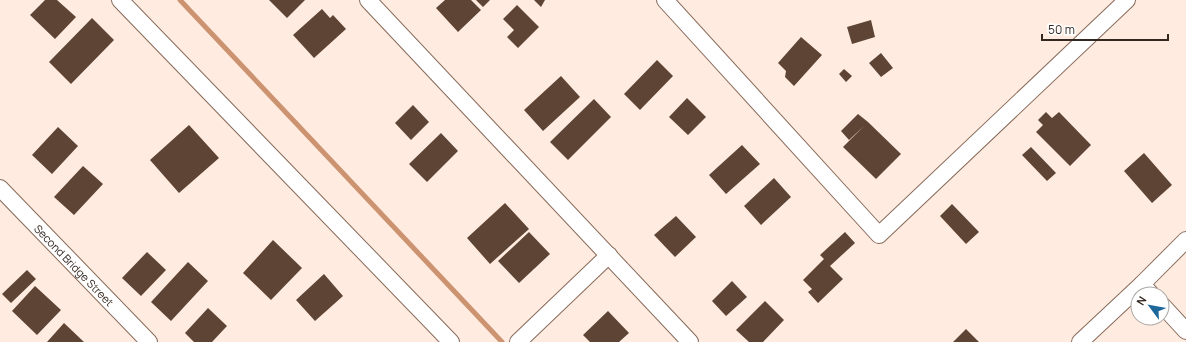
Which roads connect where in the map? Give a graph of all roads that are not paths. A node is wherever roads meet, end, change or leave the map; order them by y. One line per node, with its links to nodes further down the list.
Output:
1 (120, 0): 14 (street)
2 (368, 0): 7 (street)
3 (665, 0): 4 (street)
4 (1127, 0)
5 (0, 188): 13 (street, Second Bridge Street)
6 (1186, 240): 8 (street)
7 (609, 255): 12 (street); 15 (street)
8 (1149, 286)
9 (1130, 302): 16 (street)
10 (1170, 314): 11 (street)
11 (1186, 331)
12 (519, 341)
13 (149, 342)
14 (451, 342)
15 (690, 342)
16 (1080, 342)

